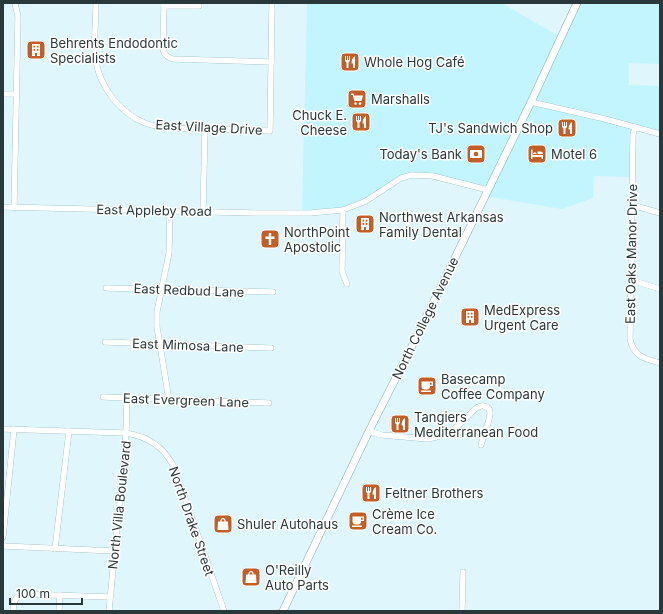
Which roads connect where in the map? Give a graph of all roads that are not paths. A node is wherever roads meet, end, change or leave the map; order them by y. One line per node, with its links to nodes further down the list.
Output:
1 (15, 3): 9 (street)
2 (96, 3): 12 (street, East Village Drive)
3 (272, 3): 7 (street)
4 (577, 3): 10 (main road, North College Avenue)
5 (164, 5): 6 (street); 7 (street)
6 (199, 6)
7 (270, 62): 12 (street, East Village Drive)
8 (3, 94): 9 (street)
9 (16, 94): 17 (street)
10 (531, 102): 11 (street); 14 (main road, North College Avenue)
11 (635, 127): 13 (street); 15 (street, East Oaks Manor Drive)
12 (205, 130): 20 (street)
13 (660, 134)
14 (488, 190): 18 (street, East Appleby Road); 38 (main road, North College Avenue)
15 (632, 205): 21 (street); 22 (street, East Oaks Manor Drive)
16 (3, 207): 17 (street, East Appleby Road)
17 (14, 207): 19 (street, East Appleby Road)
18 (343, 210): 20 (street, East Appleby Road); 23 (street)
19 (170, 211): 20 (street, East Appleby Road); 25 (street)
20 (203, 212)
21 (660, 213)
22 (630, 280): 26 (street); 31 (street, East Oaks Manor Drive)
23 (347, 284)
24 (106, 288): 25 (street, East Redbud Lane)
25 (161, 289): 27 (street, East Redbud Lane); 29 (street)
26 (660, 289)
27 (273, 292)
28 (105, 342): 29 (street, East Mimosa Lane)
29 (160, 344): 30 (street, East Mimosa Lane); 34 (street)
30 (271, 348)
31 (660, 363)
32 (103, 397): 33 (street, East Evergreen Lane)
33 (127, 398): 34 (street, East Evergreen Lane); 40 (street, North Villa Boulevard)
34 (169, 400): 35 (street, East Evergreen Lane)
35 (269, 403)
36 (3, 429): 37 (street, North Drake Street)
37 (14, 429): 39 (street, North Drake Street); 42 (street)
38 (369, 430): 41 (street); 53 (main road, North College Avenue)
39 (69, 431): 40 (street, North Drake Street); 44 (street)
40 (126, 433): 45 (street, North Villa Boulevard); 52 (street, North Drake Street)
41 (481, 445)
42 (3, 537)
43 (3, 546): 44 (street)
44 (55, 549): 45 (street)
45 (114, 552): 48 (street, North Villa Boulevard)
46 (463, 572): 54 (street)
47 (60, 595): 48 (street); 49 (street); 50 (street)
48 (110, 597): 51 (street, North Villa Boulevard)
49 (13, 611)
50 (59, 611)
51 (109, 611)
52 (224, 611)
53 (283, 611)
54 (462, 611)

